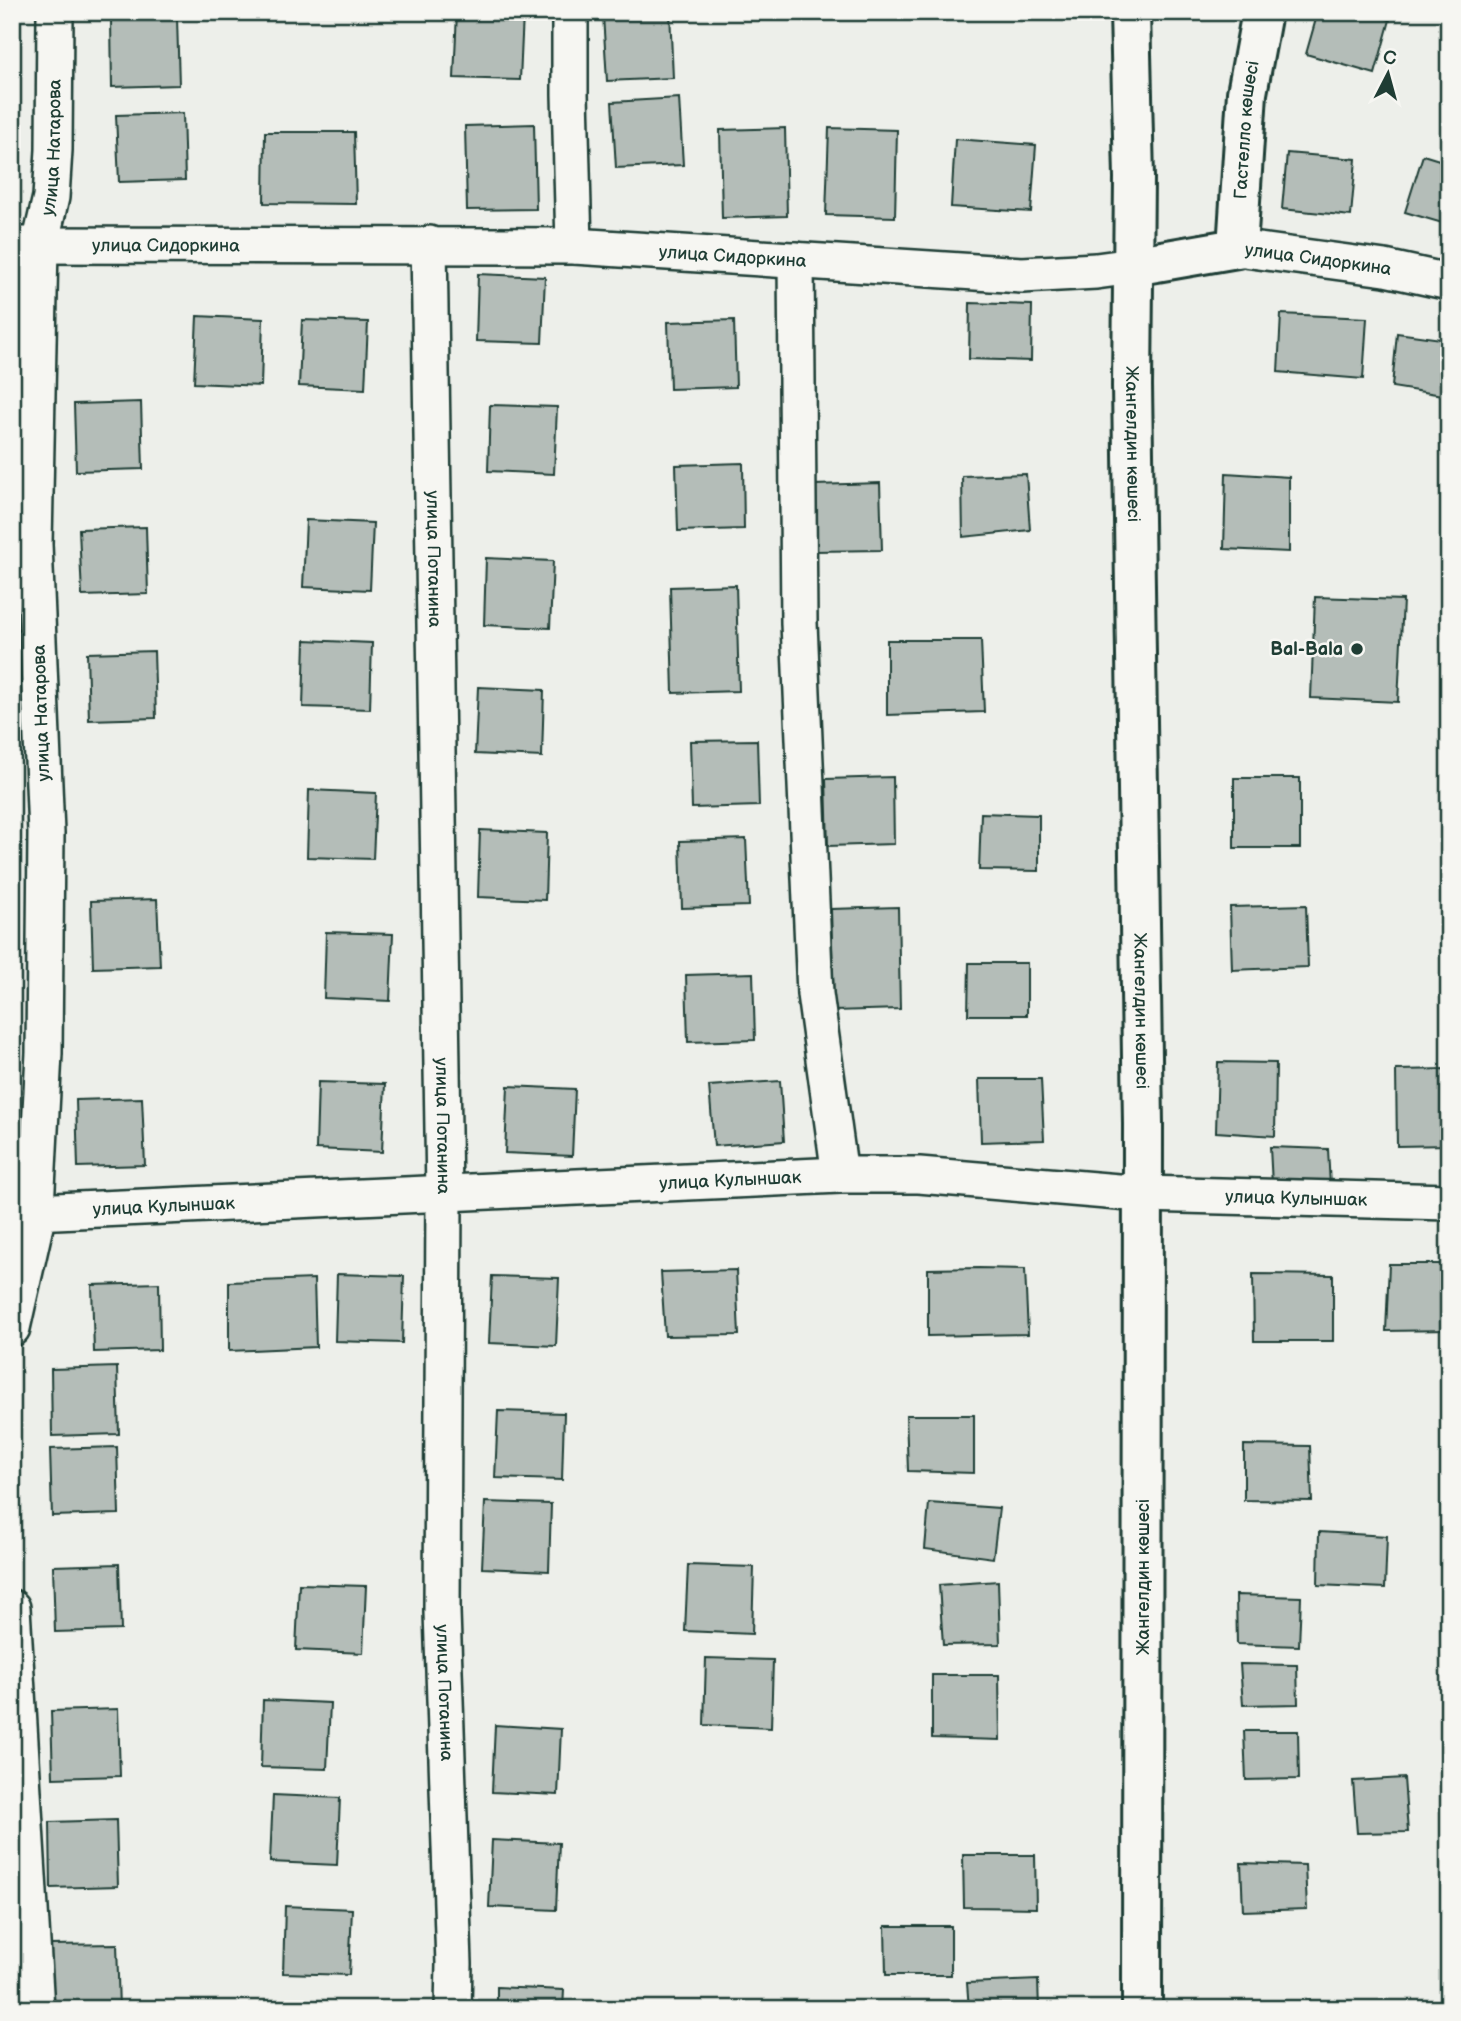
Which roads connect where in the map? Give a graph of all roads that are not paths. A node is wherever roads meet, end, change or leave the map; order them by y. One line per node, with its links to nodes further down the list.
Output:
1 (55, 12): 6 (street, улица Натарова)
2 (570, 12): 7 (street)
3 (1130, 12): 10 (main road, Жангелдин көшесі)
4 (1262, 12): 8 (main road, Гастелло көшесі)
5 (429, 244): 6 (street, улица Сидоркина); 7 (street, улица Сидоркина); 13 (street, улица Потанина)
6 (26, 245): 16 (street, улица Натарова)
7 (574, 246): 9 (street, улица Сидоркина)
8 (1237, 248): 10 (main road, улица Сидоркина); 11 (street, улица Сидоркина)
9 (796, 260): 10 (street, улица Сидоркина); 12 (street)
10 (1133, 266): 14 (main road, Жангелдин көшесі)
11 (1449, 282)
12 (840, 1175): 13 (street, улица Кулыншак); 14 (street, улица Кулыншак)
13 (444, 1194): 16 (street, улица Кулыншак); 20 (street, улица Потанина)
14 (1142, 1194): 15 (street, улица Кулыншак); 21 (main road, Жангелдин көшесі)
15 (1449, 1202)
16 (24, 1213): 17 (street, улица Натарова)
17 (12, 1328)
18 (12, 1608): 19 (street)
19 (36, 2009)
20 (453, 2009)
21 (1142, 2009)

